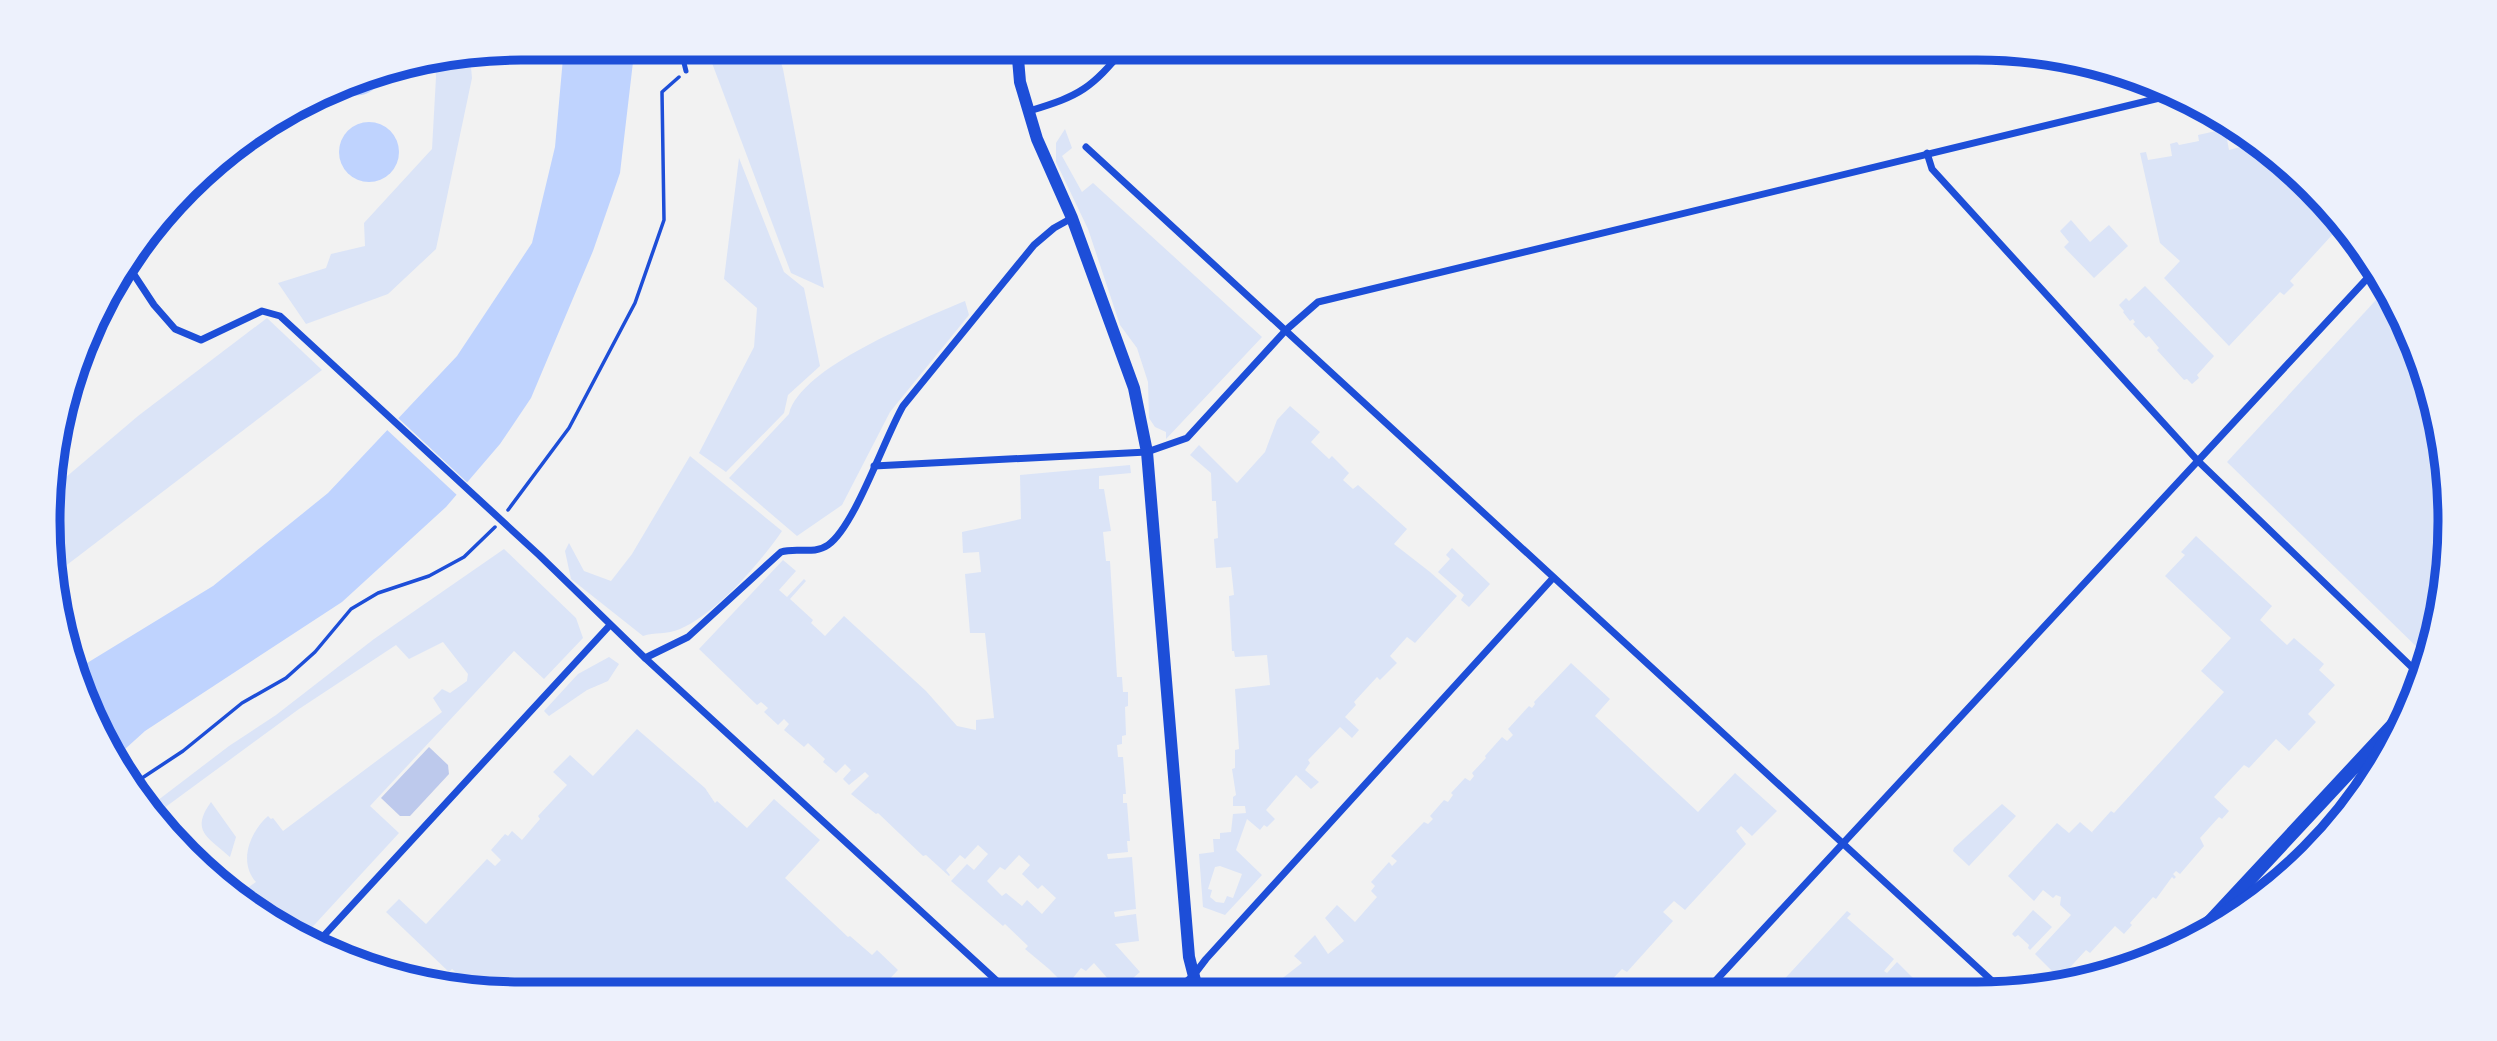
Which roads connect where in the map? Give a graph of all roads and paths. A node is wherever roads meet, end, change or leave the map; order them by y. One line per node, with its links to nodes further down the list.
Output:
1 (683, 60): 4 (lane)
2 (1018, 60): 6 (street)
3 (1115, 60): 6 (street)
4 (686, 71): 21 (path)
5 (2160, 98): 8 (street)
6 (1029, 111): 9 (street)
7 (1086, 147): 12 (street)
8 (1927, 153): 12 (street); 14 (street)
9 (1072, 218): 13 (street); 15 (street)
10 (132, 272): 17 (street)
11 (2368, 277): 14 (street)
12 (1286, 330): 13 (street); 16 (street)
13 (1147, 452): 15 (street); 25 (street)
14 (2198, 461): 19 (street); 22 (street)
15 (874, 466): 18 (street)
16 (1553, 579): 22 (street); 25 (street)
17 (610, 625): 18 (street); 24 (street)
18 (645, 658): 26 (street)
19 (2413, 668)
20 (2385, 734): 23 (main road)
21 (139, 780)
22 (1843, 843): 29 (street); 30 (street)
23 (2218, 913)
24 (323, 937)
25 (1193, 976): 27 (street); 28 (street)
26 (999, 982)
27 (1186, 982)
28 (1195, 982)
29 (1713, 982)
30 (1992, 982)

